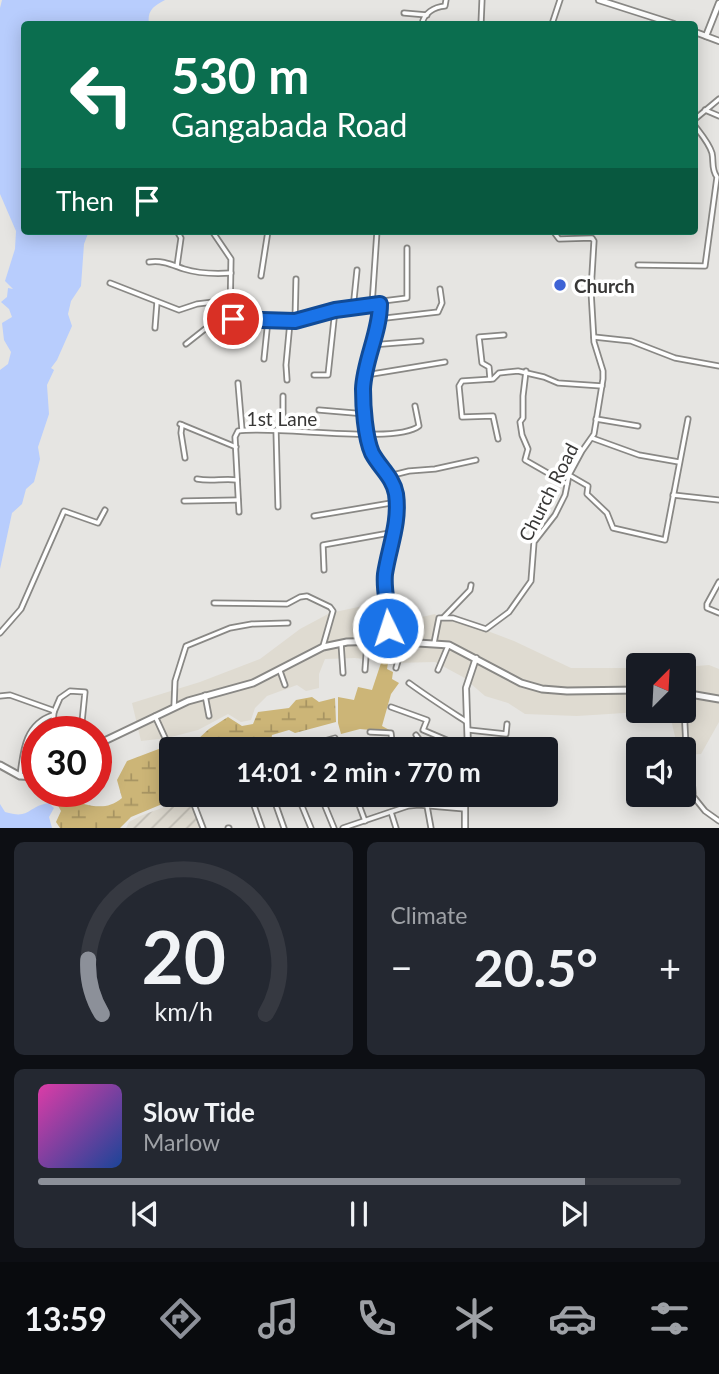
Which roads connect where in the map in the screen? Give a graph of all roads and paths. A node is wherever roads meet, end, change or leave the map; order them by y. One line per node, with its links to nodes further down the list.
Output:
1 (446, 0): 7 (street)
2 (482, 0): 9 (street)
3 (560, 0): 10 (street)
4 (599, 0): 11 (street)
5 (719, 3): 13 (street)
6 (404, 13): 7 (street)
7 (427, 15): 8 (street)
8 (424, 21)
9 (481, 21)
10 (553, 21)
11 (665, 21)
12 (698, 33): 13 (street)
13 (706, 36): 14 (street)
14 (719, 41)
15 (719, 99): 16 (street)
16 (705, 110): 17 (street); 18 (street)
17 (698, 116)
18 (719, 116)
19 (698, 130): 20 (street)
20 (718, 177): 28 (street)
21 (179, 235): 29 (street)
22 (215, 235): 31 (street)
23 (267, 235): 32 (street)
24 (376, 235): 38 (street)
25 (556, 235): 48 (street, Church Road)
26 (407, 248): 39 (street)
27 (149, 262): 29 (street)
28 (638, 265)
29 (177, 267): 31 (street)
30 (356, 270): 40 (street)
31 (231, 273): 36 (street)
32 (261, 276)
33 (296, 279): 45 (street)
34 (110, 283): 37 (street)
35 (440, 289): 43 (street)
36 (230, 300): 37 (street); 42 (street)
37 (158, 302): 46 (street)
38 (372, 304): 39 (street); 40 (street)
39 (380, 304): 43 (street)
40 (353, 309): 41 (street)
41 (335, 310): 45 (street); 56 (street)
42 (230, 316): 44 (street); 50 (street)
43 (377, 319): 51 (street)
44 (268, 320): 45 (street); 52 (street)
45 (293, 322): 59 (street)
46 (155, 328)
47 (504, 335): 58 (street)
48 (594, 338): 54 (street); 61 (street, Church Road)
49 (421, 341): 51 (street)
50 (186, 344)
51 (371, 345): 57 (street)
52 (264, 359)
53 (445, 362): 57 (street)
54 (719, 366)
55 (526, 371): 58 (street); 61 (street); 83 (street)
56 (314, 375)
57 (366, 375): 65 (street)
58 (490, 379): 73 (street)
59 (287, 380)
60 (238, 383): 69 (street)
61 (601, 386): 66 (street, Church Road)
62 (283, 396): 71 (street)
63 (415, 406): 72 (street, 1st Lane)
64 (319, 410): 65 (street)
65 (366, 414): 72 (street)
66 (596, 419): 68 (street); 74 (street, Church Road)
67 (688, 419): 78 (street)
68 (638, 426)
69 (242, 430): 70 (street, 1st Lane); 75 (street, 1st Lane)
70 (276, 430): 71 (street, 1st Lane); 89 (street)
71 (283, 430): 72 (street, 1st Lane)
72 (366, 435): 80 (street)
73 (498, 439)
74 (592, 439): 78 (street); 79 (street, Church Road)
75 (236, 447): 76 (street); 82 (street, 1st Lane)
76 (185, 458)
77 (476, 460): 80 (street)
78 (679, 462): 84 (street)
79 (569, 475): 83 (street, Church Road); 84 (street)
80 (389, 476): 88 (street)
81 (197, 479): 82 (street)
82 (237, 480): 85 (street, 1st Lane)
83 (567, 484): 99 (street, Church Road)
84 (673, 495): 86 (street)
85 (238, 500): 87 (street); 91 (street, 1st Lane)
86 (719, 500)
87 (184, 501)
88 (397, 502): 92 (street); 93 (street)
89 (278, 508)
90 (105, 510): 101 (street)
91 (239, 512)
92 (314, 516)
93 (396, 532): 94 (street); 103 (street)
94 (324, 570)
95 (719, 582): 98 (street)
96 (471, 585): 99 (street)
97 (214, 603): 108 (street)
98 (719, 613)
99 (444, 617): 106 (street)
100 (288, 623): 122 (street)
101 (0, 634)
102 (367, 641): 103 (main road); 105 (main road); 111 (street)
103 (387, 641): 104 (main road)
104 (403, 642): 106 (main road); 110 (street)
105 (341, 643): 108 (main road); 114 (street)
106 (434, 643): 107 (main road)
107 (449, 645): 109 (main road); 112 (street)
108 (323, 647): 113 (main road)
109 (476, 659): 117 (main road); 128 (street)
110 (396, 668)
111 (365, 670)
112 (438, 670)
113 (280, 671): 116 (street); 118 (main road)
114 (343, 673)
115 (409, 682): 128 (street)
116 (285, 685)
117 (626, 690)
118 (205, 695): 122 (main road); 127 (street)
119 (696, 695): 121 (main road)
120 (0, 696): 124 (street)
121 (719, 699)
122 (174, 707): 126 (main road)
123 (391, 707): 135 (street)
124 (54, 714): 125 (street); 139 (street)
125 (83, 716)
126 (155, 716): 133 (street); 137 (main road)
127 (209, 716)
128 (468, 723): 131 (street)
129 (685, 723): 152 (street)
130 (507, 724): 131 (street)
131 (469, 730): 136 (street)
132 (370, 732): 134 (street)
133 (165, 737)
134 (392, 737)
135 (440, 737)
136 (469, 737)
137 (112, 738)
138 (0, 765): 139 (main road)
139 (20, 776)
140 (195, 807): 153 (street)
141 (255, 807): 154 (street)
142 (277, 807): 155 (street)
143 (302, 807): 156 (street)
144 (325, 807): 157 (street)
145 (360, 807): 151 (street)
146 (405, 807): 150 (street)
147 (427, 807): 160 (street)
148 (440, 807): 149 (street)
149 (465, 809): 161 (street)
150 (391, 812): 151 (street); 159 (street)
151 (365, 821): 158 (street)
152 (719, 821)
153 (203, 828)
154 (262, 828)
155 (284, 828)
156 (311, 828)
157 (334, 828)
158 (344, 828)
159 (396, 828)
160 (431, 828)
161 (465, 828)

